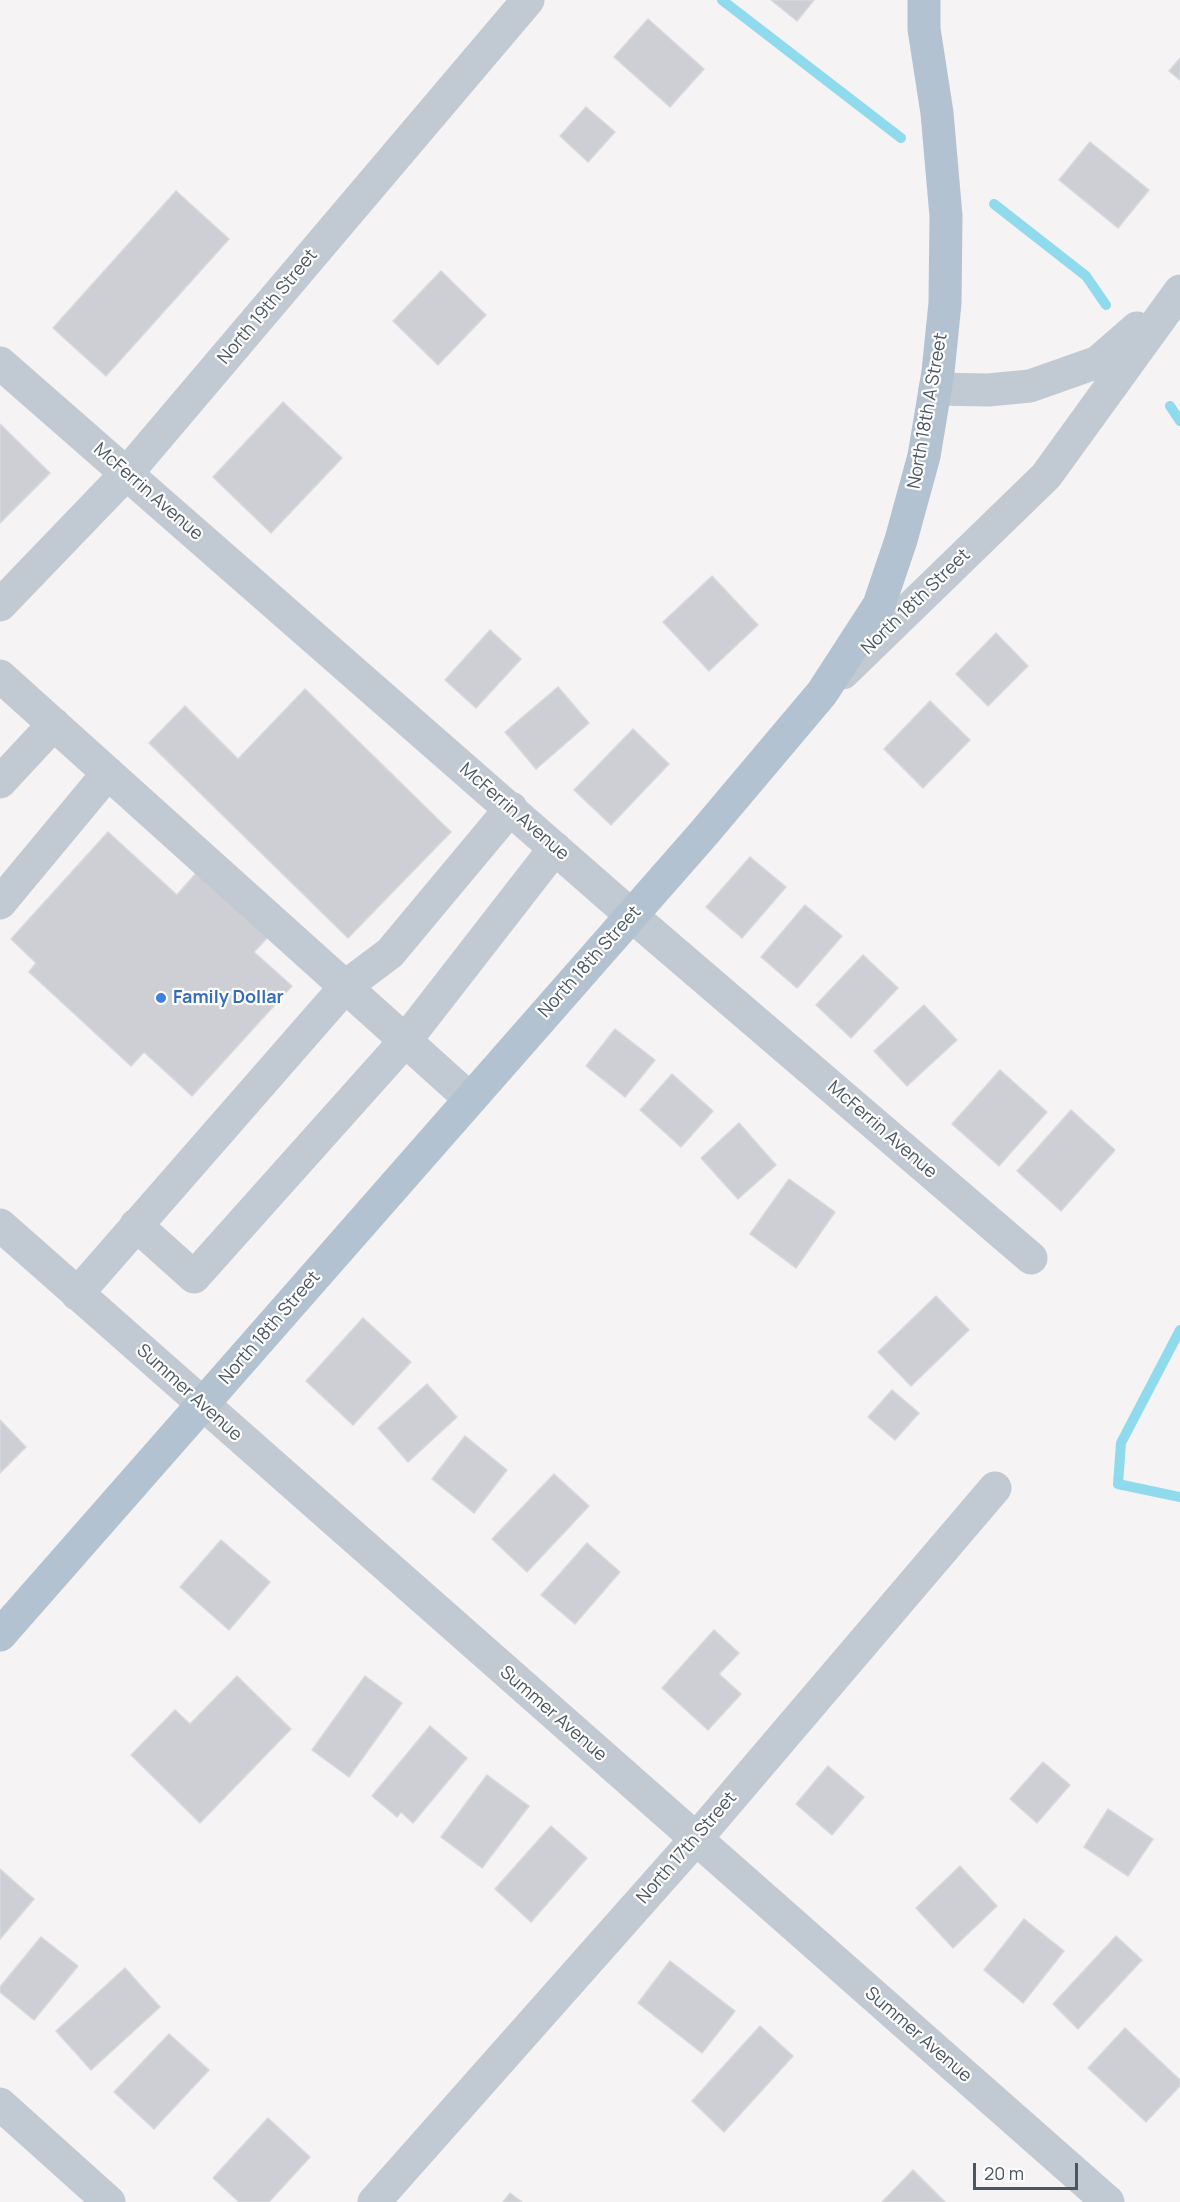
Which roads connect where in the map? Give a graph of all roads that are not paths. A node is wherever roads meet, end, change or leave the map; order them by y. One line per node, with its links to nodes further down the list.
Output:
1 (528, 0): 7 (street, North 19th Street)
2 (905, 0): 3 (street)
3 (924, 15): 6 (main road, North 18th A Street)
4 (1180, 290): 6 (street, North 18th Street); 10 (street, North 18th Street)
5 (0, 363): 7 (street, McFerrin Avenue)
6 (935, 389): 10 (main road, North 18th A Street)
7 (127, 473): 8 (street, North 19th Street); 14 (street, McFerrin Avenue)
8 (0, 604)
9 (0, 676): 11 (street)
10 (822, 693): 17 (main road, North 18th Street)
11 (54, 724): 12 (street); 13 (street)
12 (108, 773): 16 (street); 18 (street)
13 (0, 782)
14 (511, 808): 15 (street, McFerrin Avenue); 18 (street)
15 (555, 848): 17 (street, McFerrin Avenue); 19 (street)
16 (0, 903)
17 (632, 916): 20 (main road, North 18th Street); 23 (street, McFerrin Avenue)
18 (346, 986): 19 (street); 22 (street)
19 (405, 1041): 20 (street); 22 (street)
20 (469, 1098): 25 (main road, North 18th Street)
21 (0, 1225): 24 (street, Summer Avenue)
22 (136, 1225): 24 (street)
23 (1031, 1258)
24 (77, 1294): 25 (street, Summer Avenue)
25 (203, 1406): 27 (main road, North 18th Street); 28 (street, Summer Avenue)
26 (995, 1488): 28 (street, North 17th Street)
27 (0, 1635)
28 (695, 1840): 31 (street, North 17th Street); 32 (street, Summer Avenue)
29 (0, 2104): 30 (street)
30 (109, 2202)
31 (374, 2202)
32 (1108, 2202)

